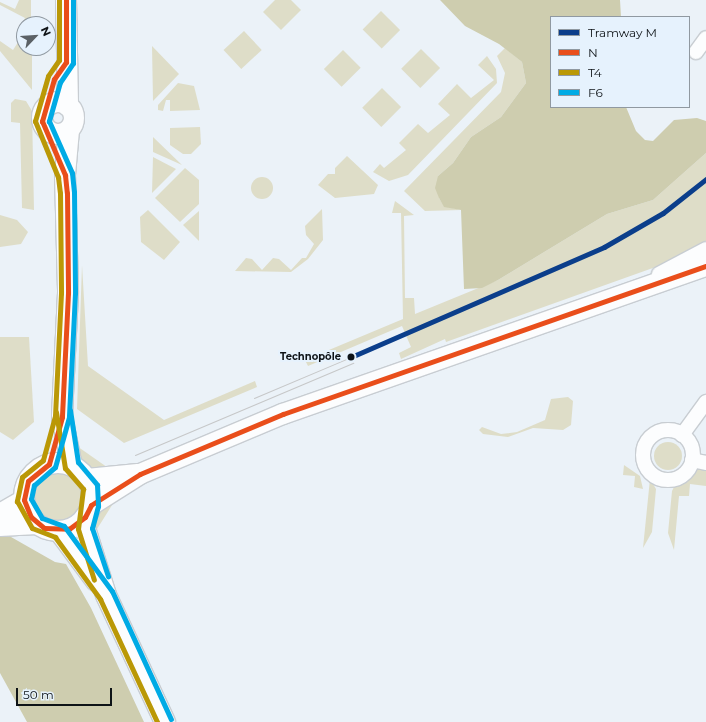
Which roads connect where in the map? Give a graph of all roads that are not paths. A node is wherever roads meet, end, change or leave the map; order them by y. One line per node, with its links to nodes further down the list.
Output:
1 (66, 0): 4 (street)
2 (706, 38): 3 (street)
3 (696, 52)
4 (66, 62): 5 (street); 6 (street)
5 (68, 106): 6 (street); 8 (street)
6 (46, 107): 7 (street)
7 (46, 130): 8 (street); 9 (street)
8 (69, 130): 9 (street)
9 (65, 176): 14 (street)
10 (706, 249): 12 (street)
11 (706, 266): 12 (street)
12 (583, 308): 19 (street)
13 (706, 402): 15 (street)
14 (62, 417): 17 (street); 18 (street)
15 (682, 435): 16 (street); 16 (street)
16 (699, 462)
17 (49, 464): 18 (street); 21 (street)
18 (72, 466): 20 (street)
19 (140, 474): 20 (street); 22 (street)
20 (87, 479): 22 (street)
21 (24, 500): 23 (street); 24 (street)
22 (88, 511): 26 (street); 27 (street)
23 (0, 514)
24 (37, 524): 25 (street); 26 (street)
25 (0, 526)
26 (59, 531): 27 (street)
27 (106, 595): 28 (street)
28 (165, 722)

